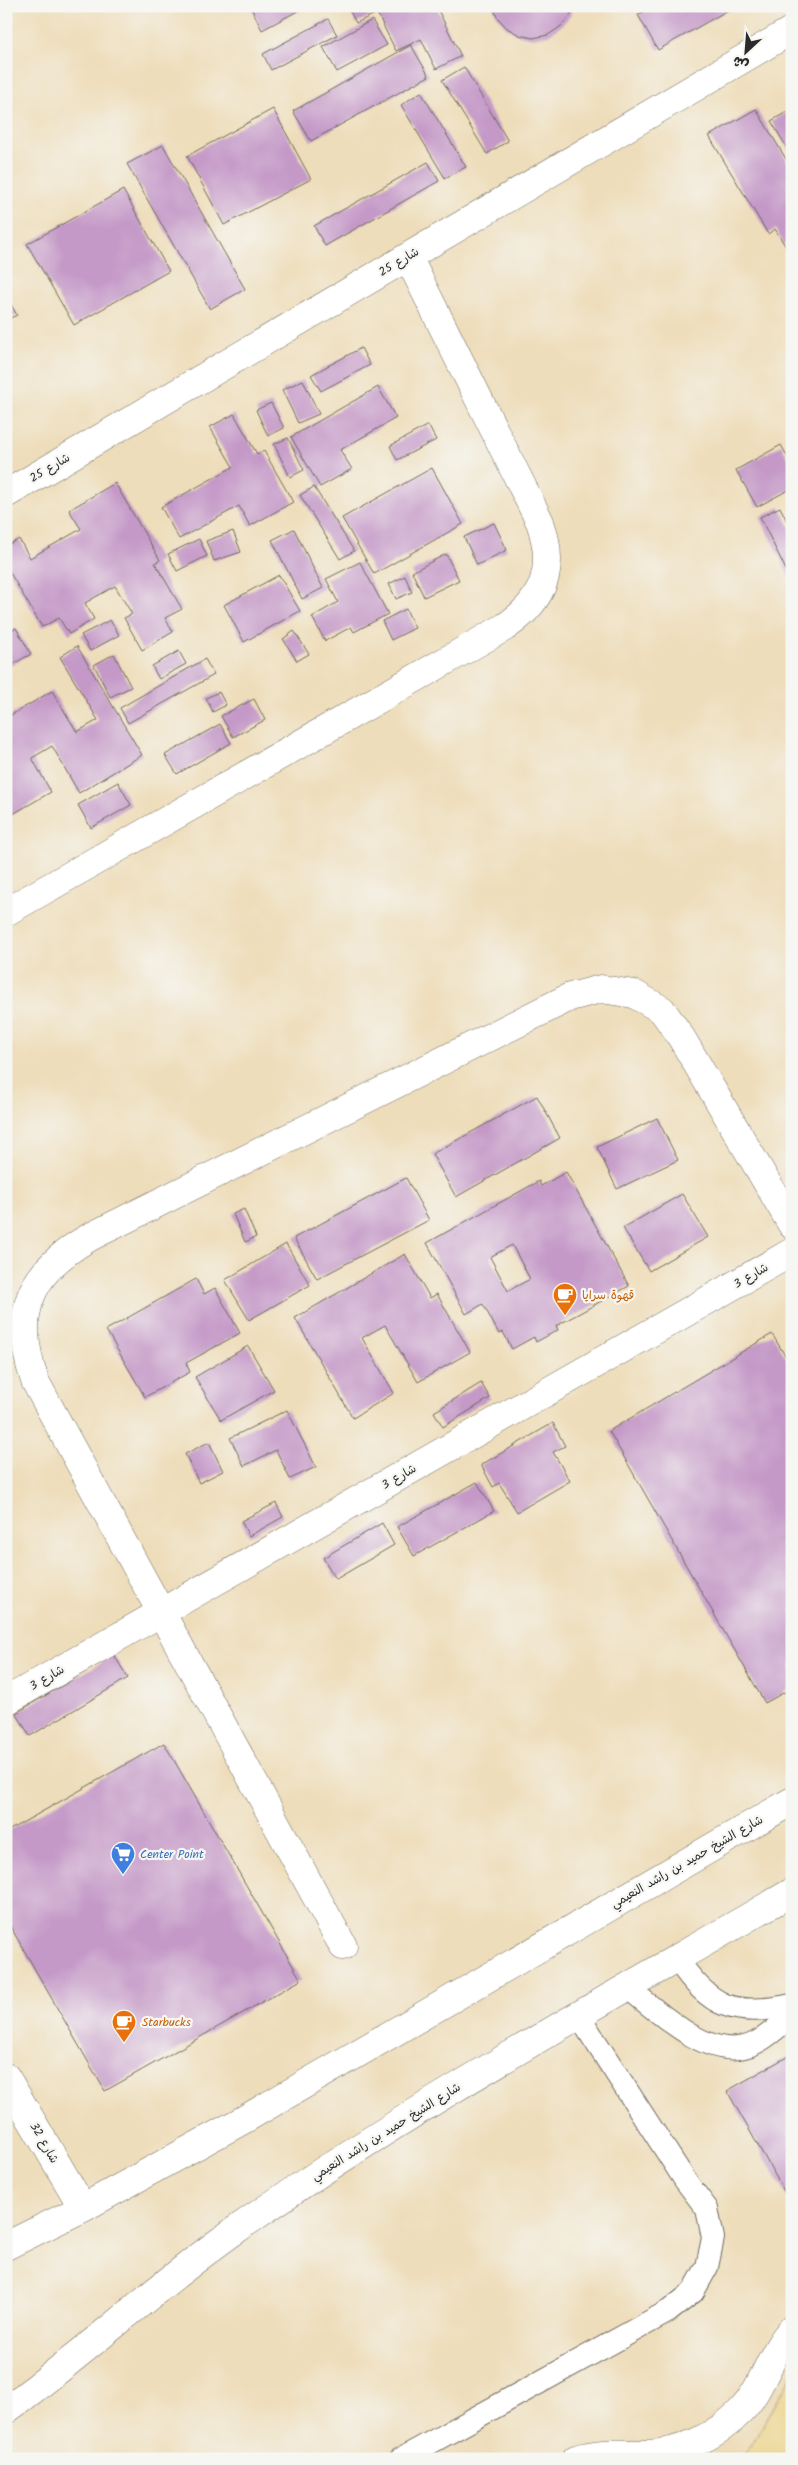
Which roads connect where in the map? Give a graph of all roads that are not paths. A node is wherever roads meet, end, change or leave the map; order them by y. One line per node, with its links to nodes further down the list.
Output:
1 (792, 30): 2 (street, شارع 25)
2 (408, 257): 3 (street, شارع 25); 4 (street)
3 (8, 487)
4 (6, 912)
5 (792, 1226): 7 (street)
6 (792, 1252): 7 (street, شارع 3)
7 (162, 1613): 8 (street, شارع 3); 11 (street)
8 (6, 1702)
9 (792, 1801): 18 (street, شارع الشيخ حميد بن راشد النعيمي)
10 (792, 1892): 12 (street, شارع الشيخ حميد بن راشد النعيمي)
11 (343, 1946)
12 (677, 1959): 13 (street, شارع الشيخ حميد بن راشد النعيمي); 14 (lane)
13 (628, 1988): 15 (street, شارع الشيخ حميد بن راشد النعيمي); 16 (lane)
14 (792, 2005)
15 (579, 2016): 21 (street, شارع الشيخ حميد بن راشد النعيمي); 22 (lane)
16 (792, 2016)
17 (6, 2077): 18 (street, شارع 32)
18 (82, 2208): 19 (street, شارع الشيخ حميد بن راشد النعيمي)
19 (6, 2246)
20 (792, 2329): 23 (street)
21 (6, 2410)
22 (401, 2459)
23 (576, 2459)

